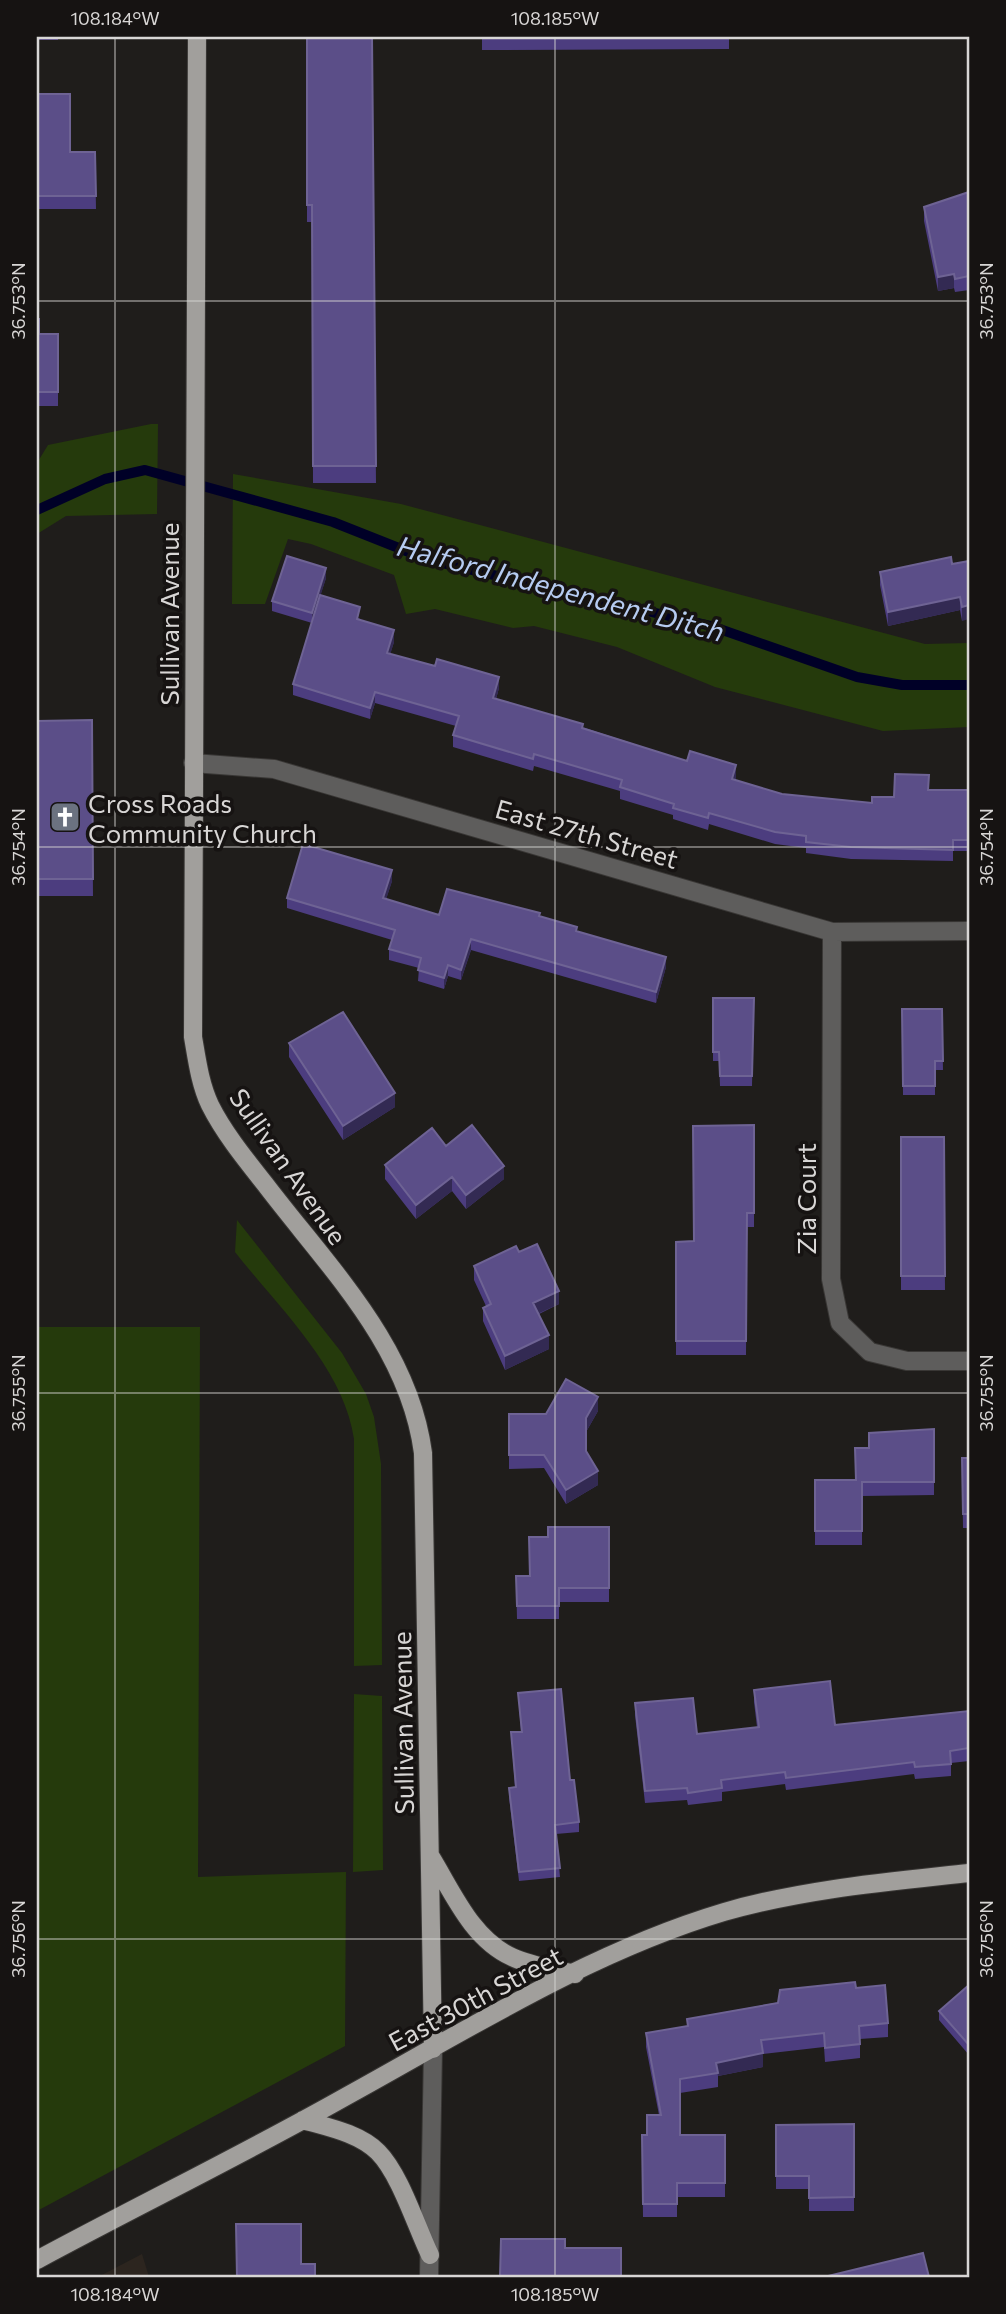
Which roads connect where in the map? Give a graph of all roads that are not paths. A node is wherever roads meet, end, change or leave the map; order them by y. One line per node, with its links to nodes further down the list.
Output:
1 (197, 37): 2 (main road, Sullivan Avenue)
2 (193, 763): 4 (street, East 27th Street); 6 (main road, Sullivan Avenue)
3 (969, 931): 4 (street, East 27th Street)
4 (832, 932): 5 (street, Zia Court)
5 (969, 1361)
6 (430, 1855): 8 (main road); 9 (main road, Sullivan Avenue)
7 (969, 1873): 8 (main road, East 30th Street)
8 (575, 1974): 9 (main road, East 30th Street)
9 (433, 2049): 10 (main road, East 30th Street); 11 (street)
10 (303, 2120): 11 (main road); 12 (main road, East 30th Street)
11 (430, 2255): 13 (street)
12 (37, 2260)
13 (429, 2277)

